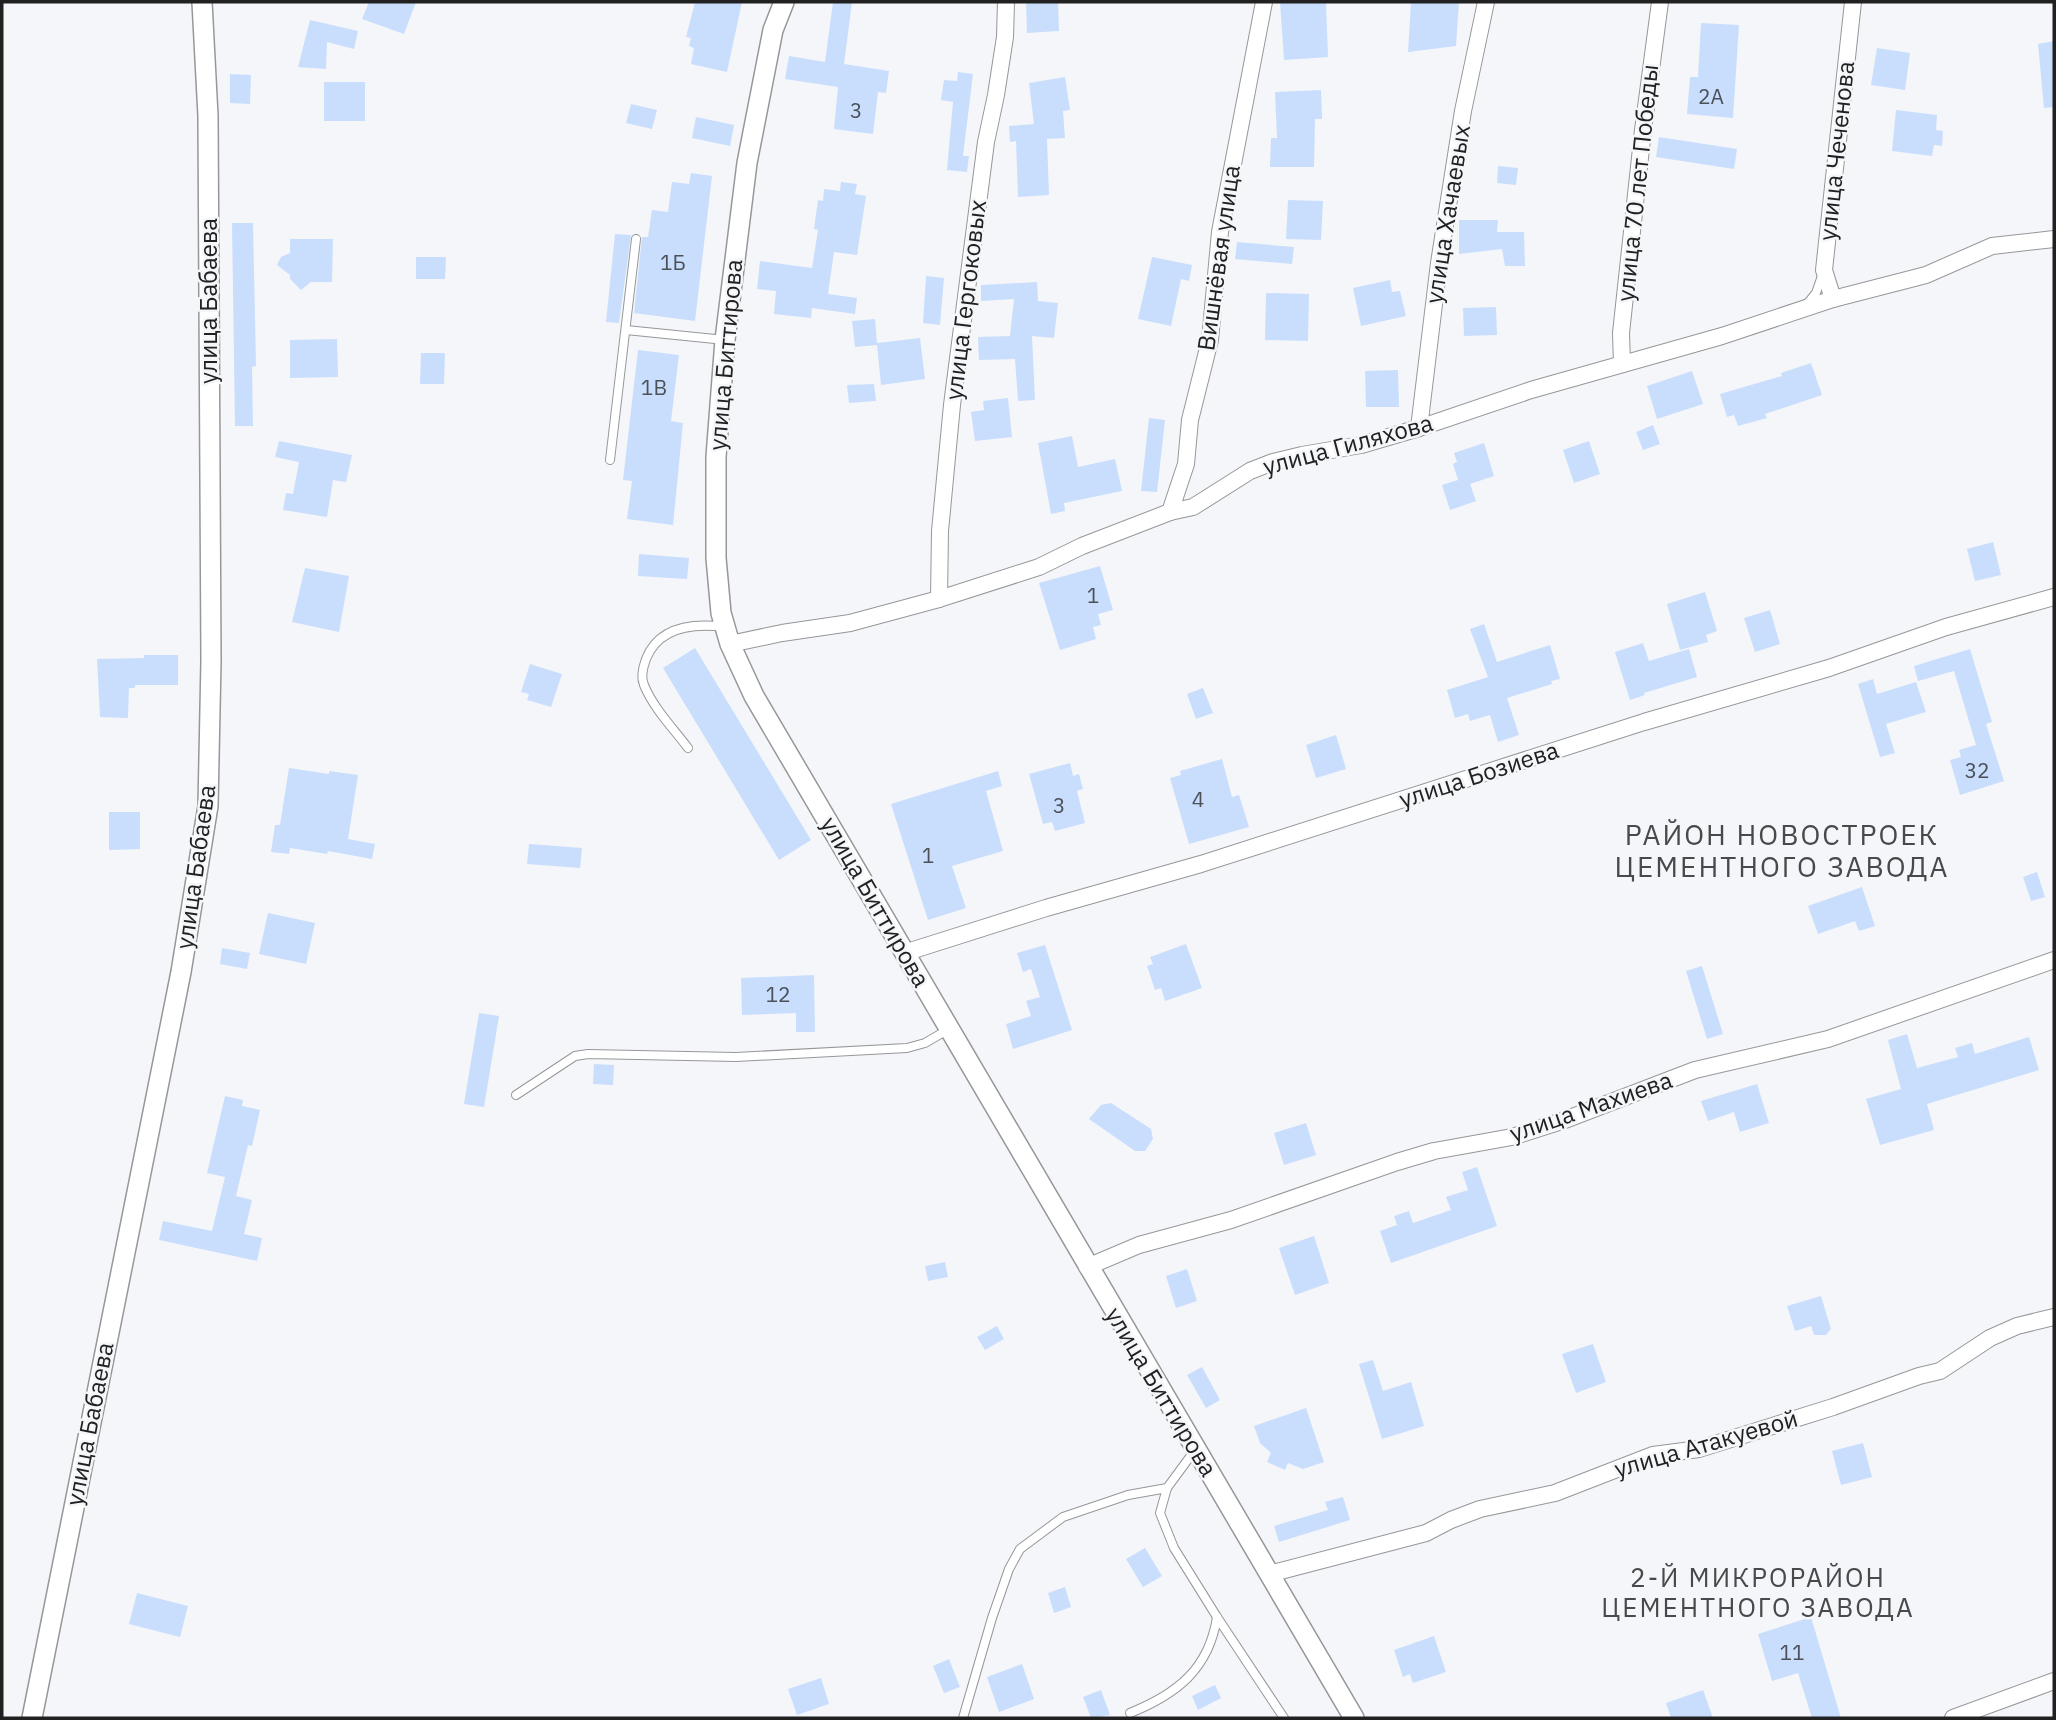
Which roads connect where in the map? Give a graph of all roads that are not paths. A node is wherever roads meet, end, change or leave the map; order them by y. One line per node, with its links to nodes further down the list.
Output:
1 (202, 2): 35 (street, улица Бабаева)
2 (783, 2): 14 (street, улица Биттирова)
3 (1006, 2): 20 (street, улица Гергоковых)
4 (1264, 2): 18 (street, Вишнёвая улица)
5 (1486, 2): 16 (street, улица Хачаевых)
6 (1660, 2): 15 (street, улица 70 лет Победы)
7 (1853, 2): 10 (street, улица Чеченова)
8 (636, 239): 13 (lane)
9 (2054, 239): 11 (street, улица Гиляхова)
10 (1824, 270): 11 (street, улица Чеченова); 12 (lane)
11 (1833, 299): 12 (street, улица Гиляхова)
12 (1798, 311): 15 (street, улица Гиляхова)
13 (626, 330): 14 (lane); 17 (lane)
14 (725, 340): 21 (street, улица Биттирова)
15 (1622, 364): 16 (street, улица Гиляхова)
16 (1419, 428): 18 (street, улица Гиляхова)
17 (610, 460)
18 (1170, 512): 20 (street, улица Гиляхова)
19 (2054, 597): 23 (street, улица Бозиева)
20 (939, 599): 21 (street, улица Гиляхова)
21 (727, 635): 22 (lane); 23 (street, улица Биттирова)
22 (688, 748)
23 (904, 953): 25 (street, улица Биттирова)
24 (2054, 960): 27 (street, улица Махиева)
25 (949, 1029): 26 (lane); 27 (street, улица Биттирова)
26 (516, 1095)
27 (1087, 1267): 29 (street, улица Биттирова)
28 (2054, 1317): 31 (street, улица Атакуевой)
29 (1195, 1450): 30 (lane); 31 (street, улица Биттирова)
30 (1167, 1488): 32 (lane); 36 (lane)
31 (1269, 1574): 38 (street, улица Биттирова)
32 (1217, 1617): 34 (lane); 37 (lane)
33 (2054, 1681): 39 (street)
34 (1130, 1713)
35 (32, 1718)
36 (963, 1718)
37 (1284, 1718)
38 (1354, 1718)
39 (1953, 1718)

